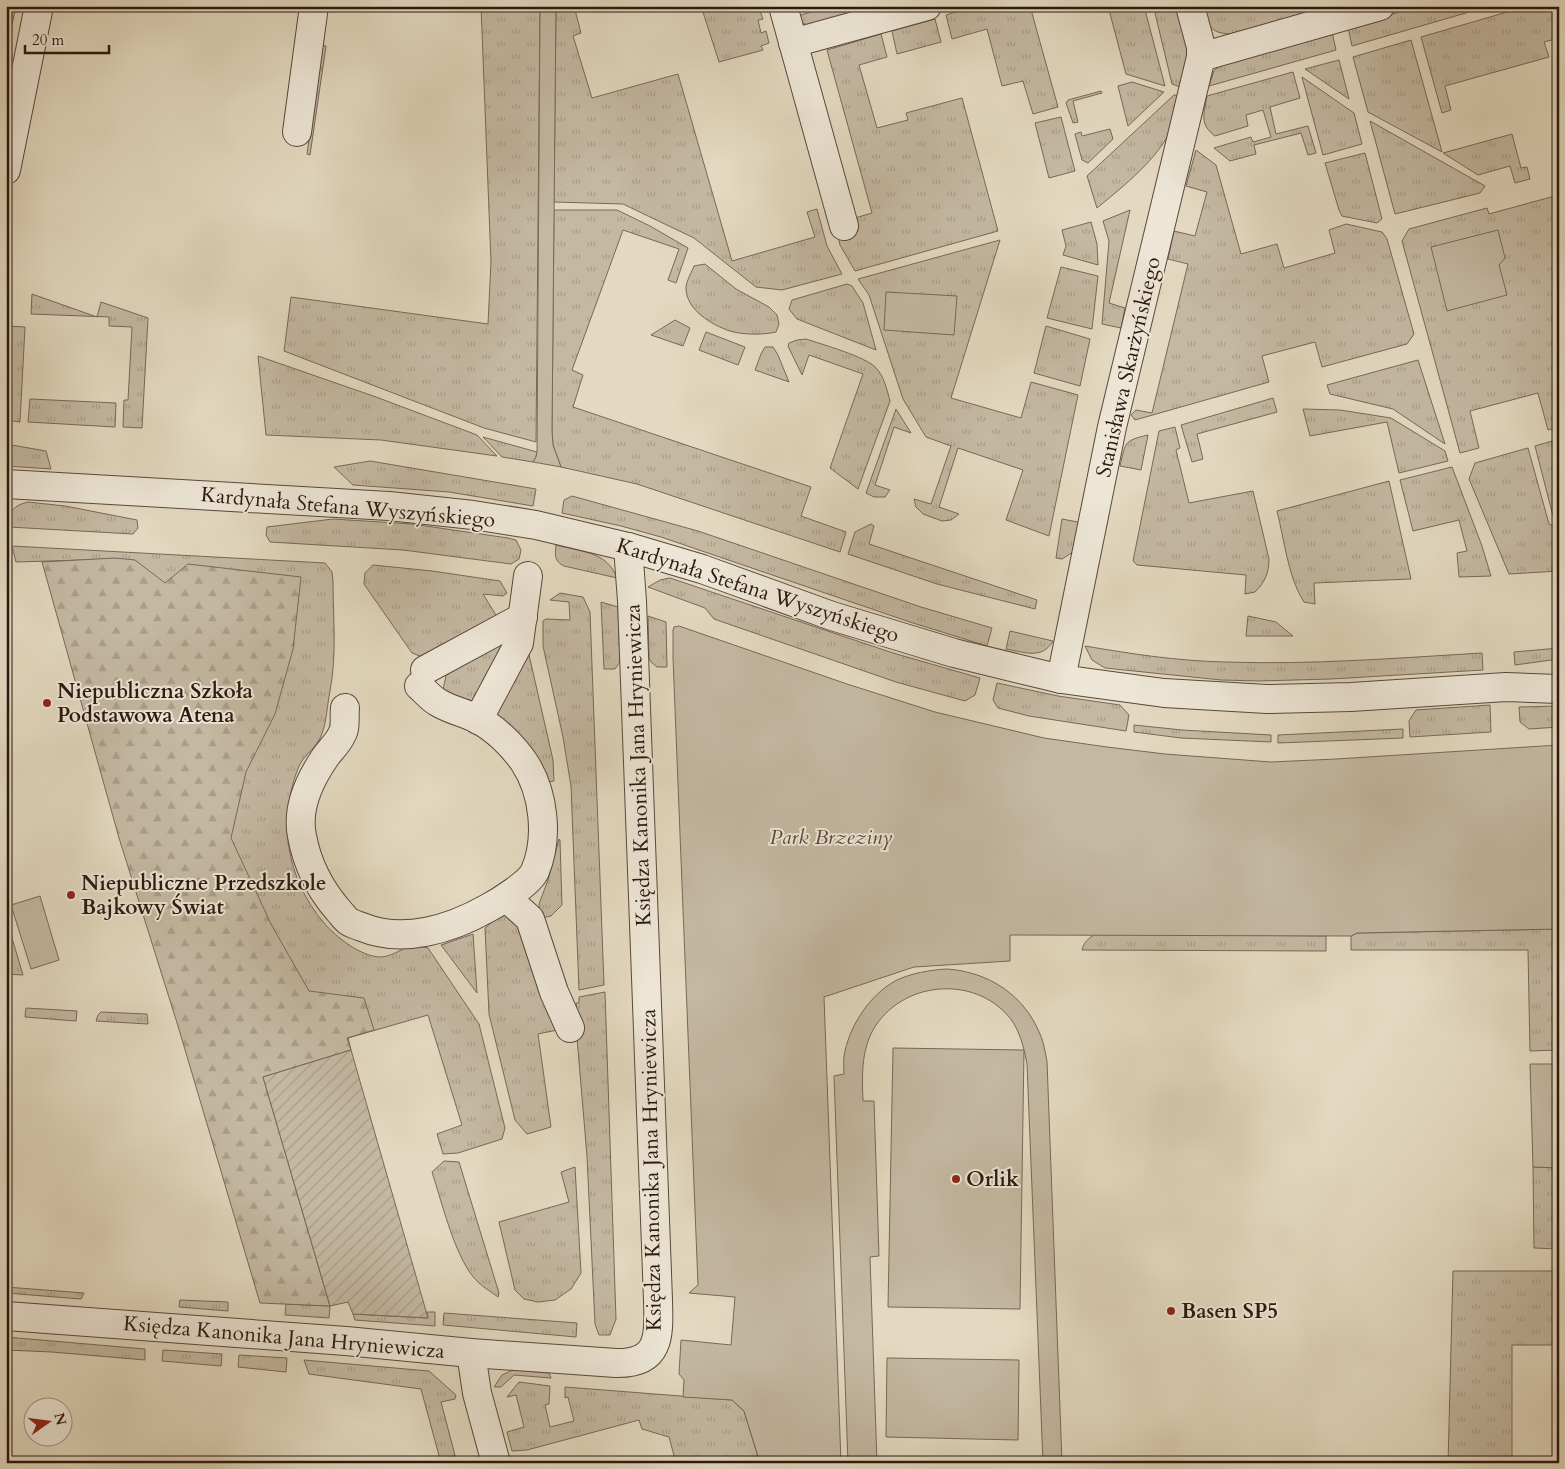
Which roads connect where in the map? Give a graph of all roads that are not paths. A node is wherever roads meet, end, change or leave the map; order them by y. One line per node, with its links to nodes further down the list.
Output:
1 (39, 6): 10 (street)
2 (314, 6): 9 (street)
3 (783, 6): 7 (street)
4 (926, 6): 7 (street)
5 (1190, 6): 8 (street, Stanisława Skarżyńskiego)
6 (1380, 6): 8 (street)
7 (793, 43): 11 (street)
8 (1201, 57): 17 (street, Stanisława Skarżyńskiego)
9 (297, 132)
10 (6, 170)
11 (844, 226)
12 (6, 484): 13 (street, Kardynała Stefana Wyszyńskiego)
13 (628, 547): 17 (street, Kardynała Stefana Wyszyńskiego); 25 (street, Księdza Kanonika Jana Hryniewicza)
14 (528, 576): 15 (street)
15 (523, 617): 21 (street); 21 (street)
16 (1559, 678): 18 (street, Kardynała Stefana Wyszyńskiego)
17 (1061, 679): 18 (street, Kardynała Stefana Wyszyńskiego)
18 (1506, 687): 19 (street, Kardynała Stefana Wyszyńskiego)
19 (1559, 689)
20 (344, 708): 22 (street)
21 (478, 720): 22 (street)
22 (507, 898): 23 (street)
23 (570, 1028)
24 (6, 1316): 25 (street, Księdza Kanonika Jana Hryniewicza)
25 (471, 1353): 26 (street)
26 (496, 1463)

